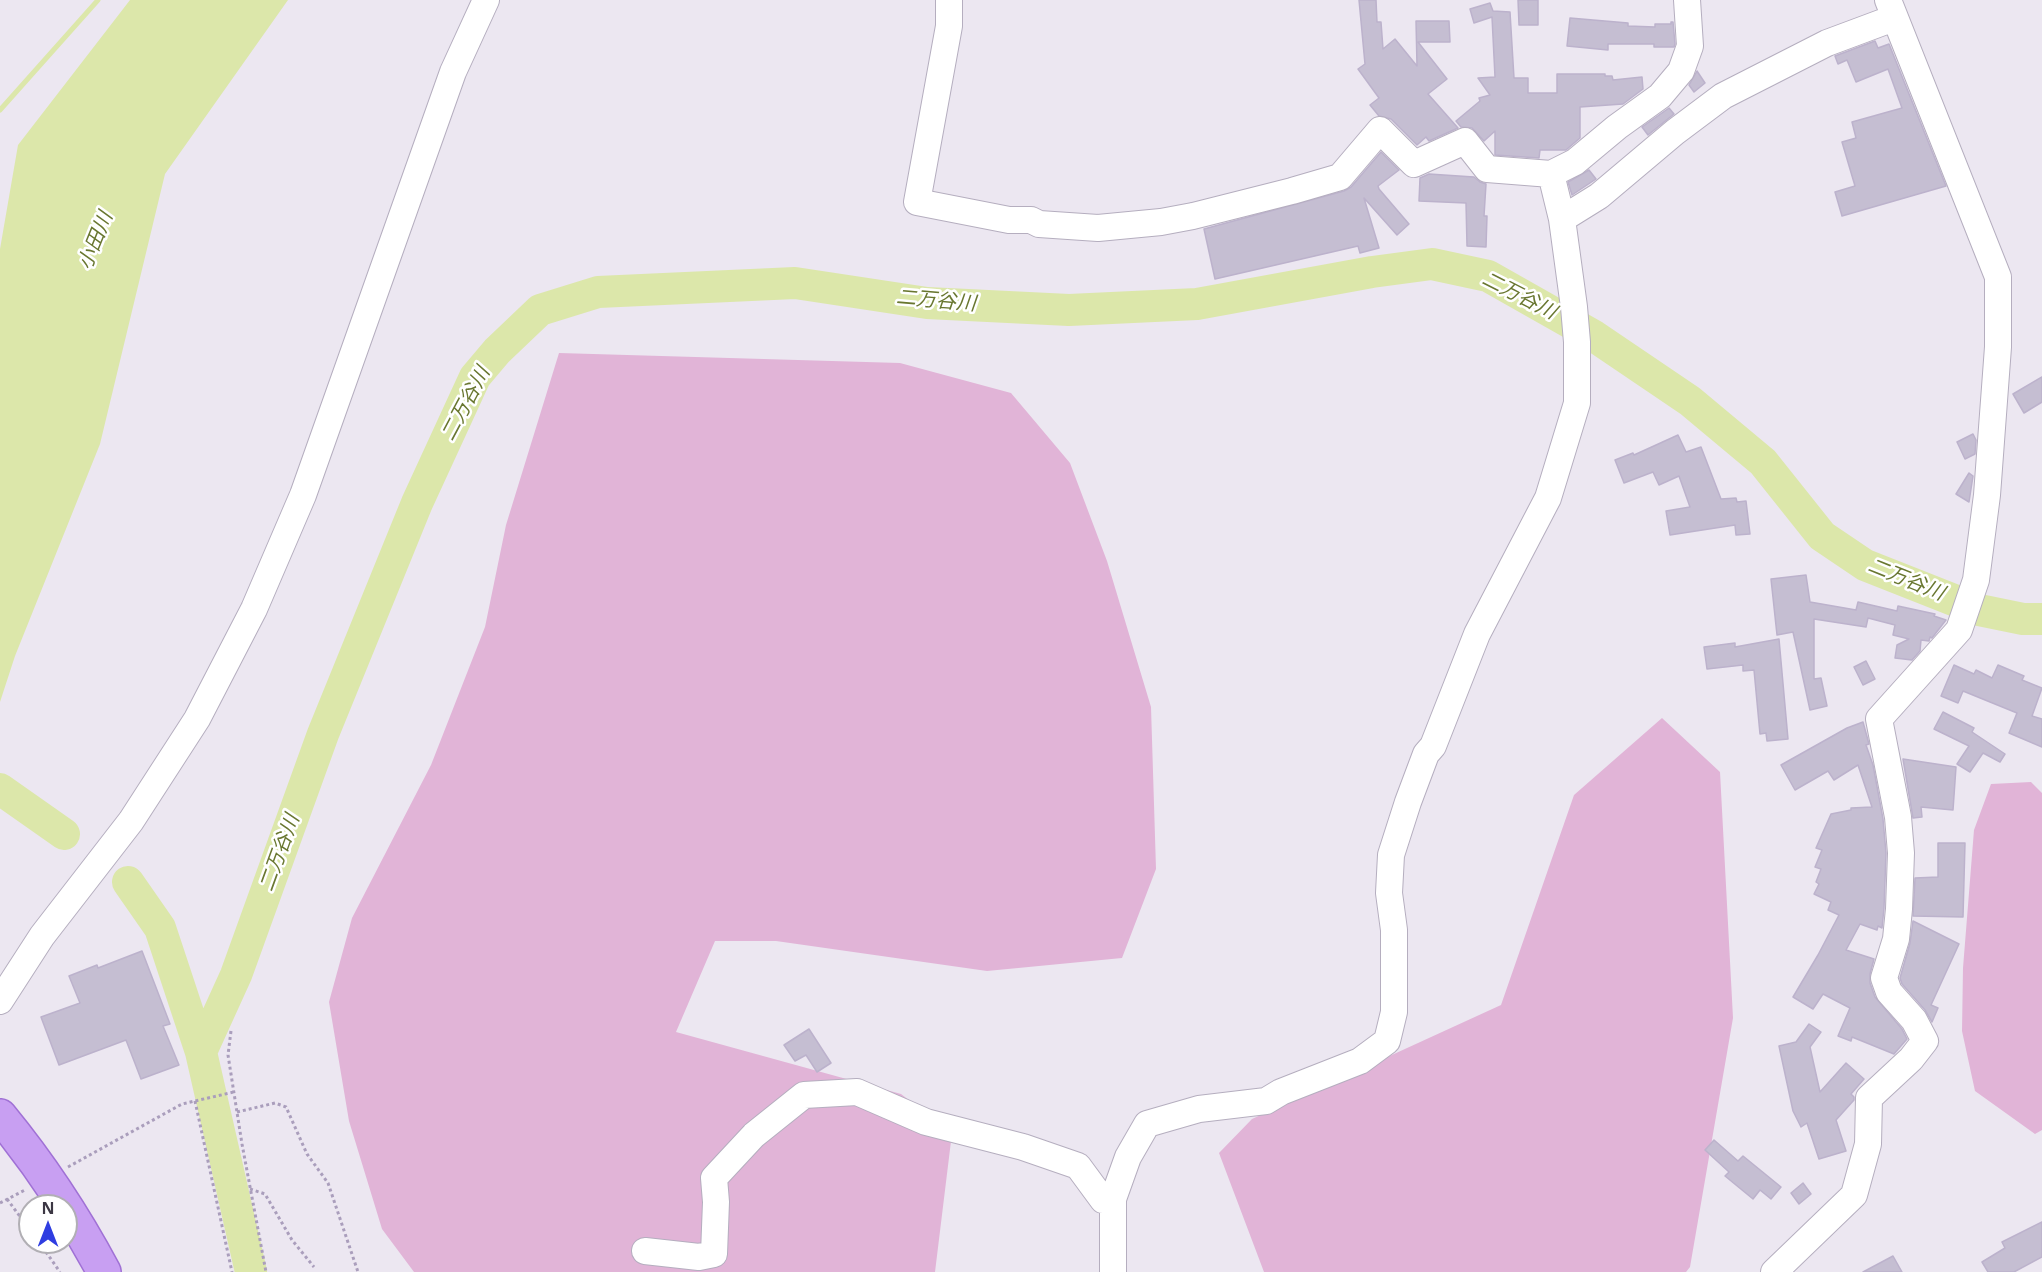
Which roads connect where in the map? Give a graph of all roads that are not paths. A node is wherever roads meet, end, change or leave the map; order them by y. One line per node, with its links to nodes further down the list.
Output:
1 (486, 0): 7 (street)
2 (949, 0): 5 (street)
3 (1687, 0): 5 (street)
4 (1891, 9): 6 (street); 13 (street)
5 (1551, 174): 6 (street)
6 (1562, 219): 9 (street)
7 (0, 1001)
8 (0, 1116): 11 (main road)
9 (1113, 1199): 10 (street); 12 (street)
10 (645, 1251)
11 (104, 1272)
12 (1113, 1272)
13 (1774, 1272)

